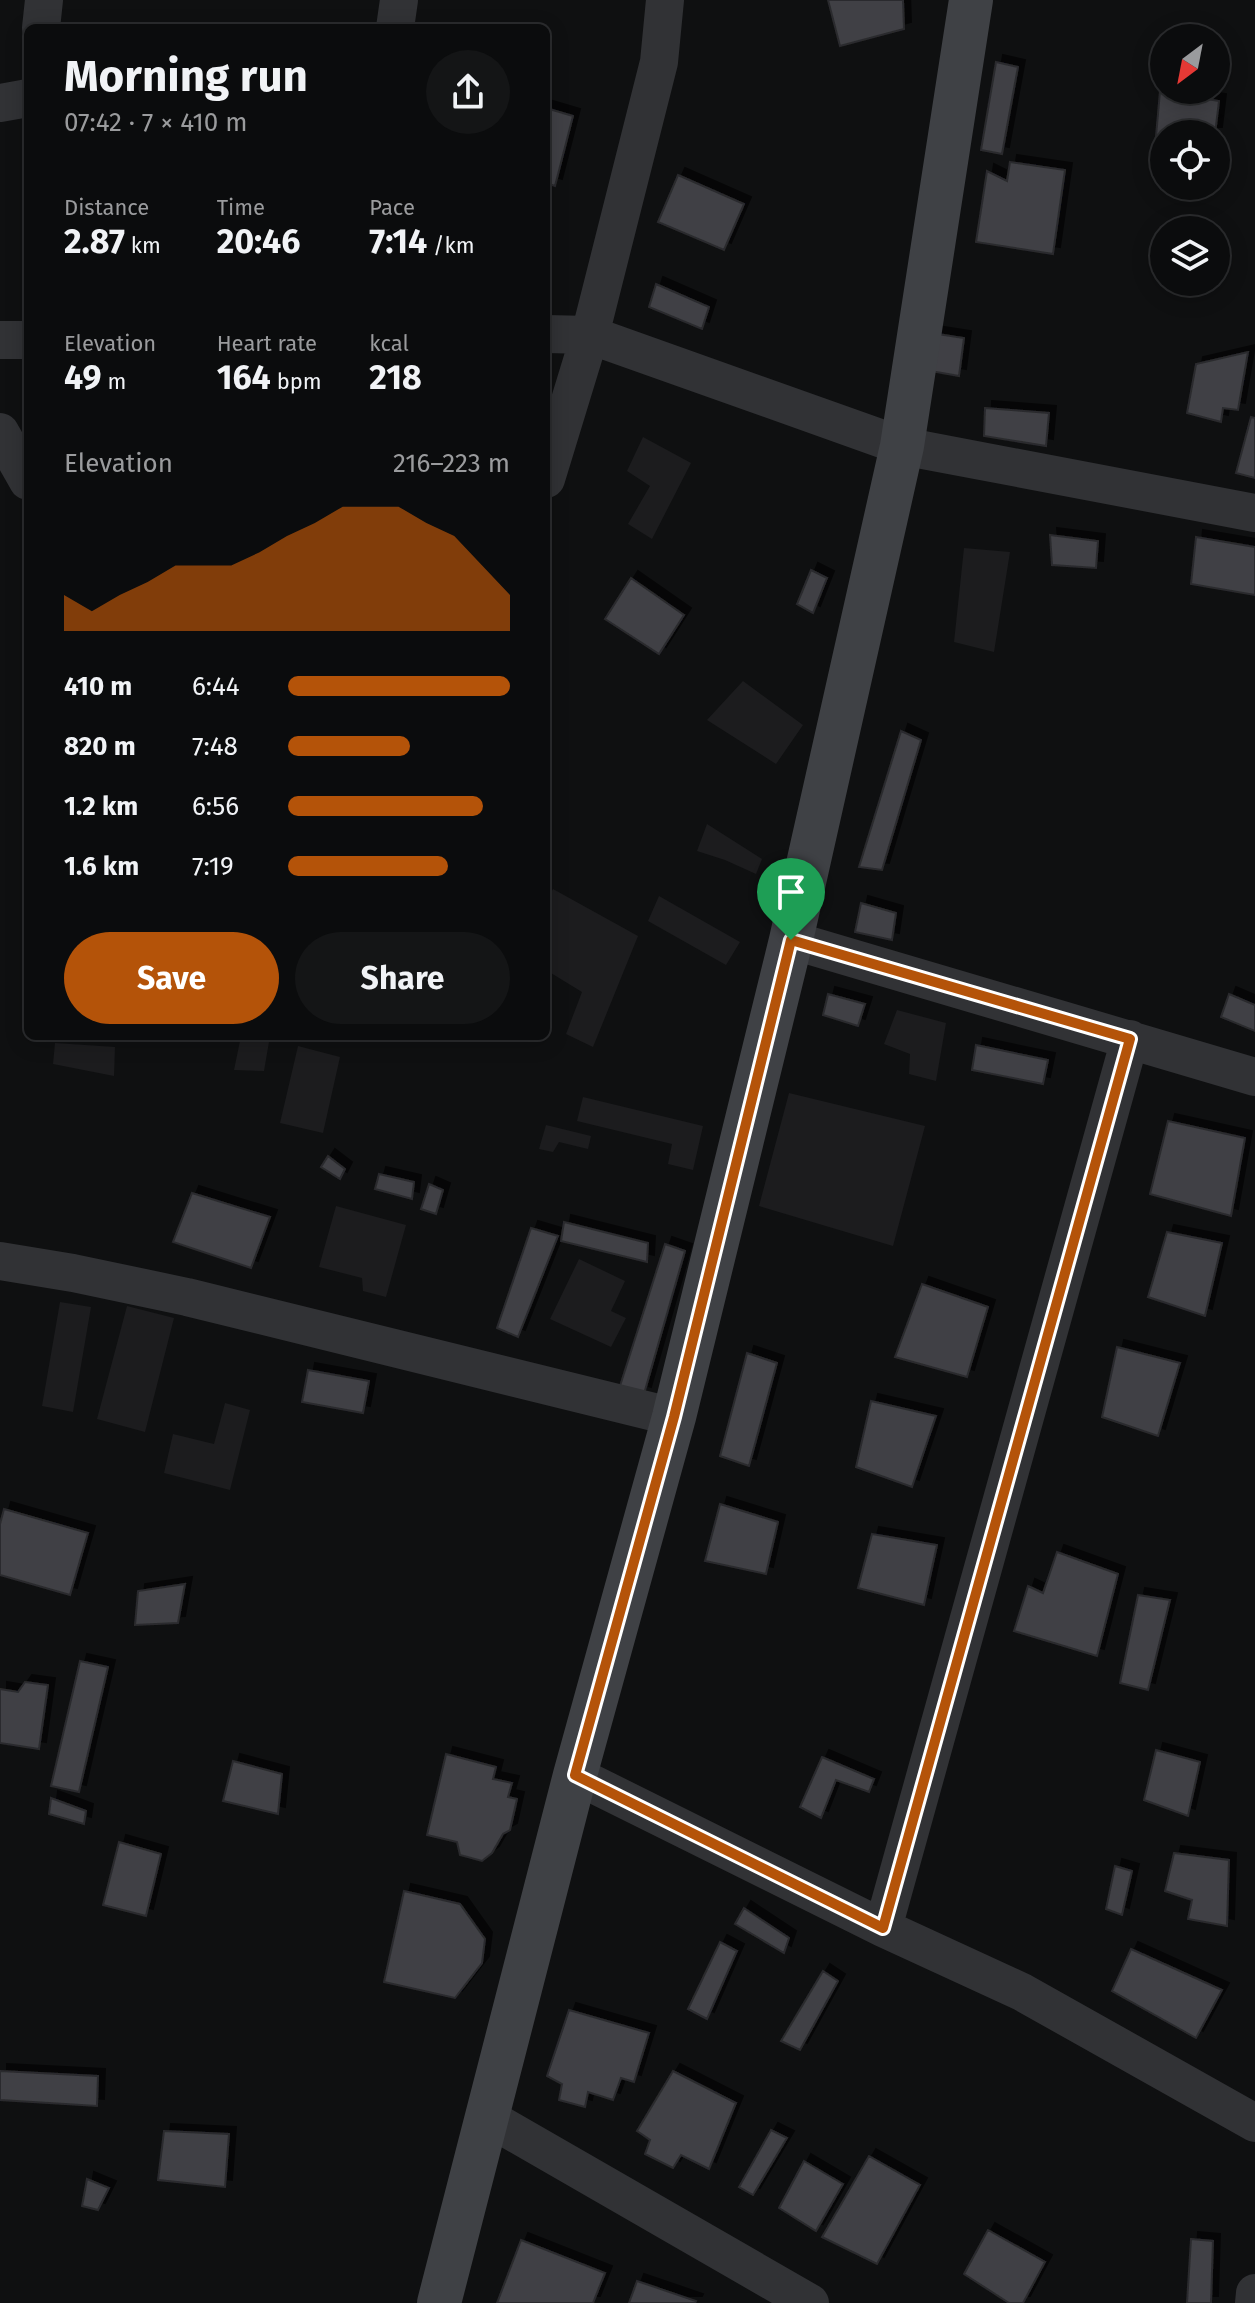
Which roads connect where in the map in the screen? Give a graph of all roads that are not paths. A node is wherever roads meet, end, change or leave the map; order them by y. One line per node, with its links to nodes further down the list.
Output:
1 (44, 0): 5 (street)
2 (399, 0): 6 (street)
3 (665, 0): 10 (street)
4 (971, 0): 14 (street)
5 (41, 24)
6 (396, 24)
7 (24, 99): 8 (street)
8 (0, 103)
9 (550, 334): 10 (street)
10 (590, 335): 14 (street); 15 (street)
11 (0, 340): 12 (street)
12 (24, 340)
13 (0, 432): 16 (street)
14 (902, 446): 17 (street); 18 (street)
15 (550, 466)
16 (24, 474)
17 (1255, 513)
18 (791, 940): 19 (street); 22 (street)
19 (1130, 1039): 20 (street); 24 (street)
20 (1255, 1077)
21 (0, 1261): 22 (street)
22 (674, 1417): 23 (street)
23 (575, 1775): 24 (street); 25 (street)
24 (883, 1928): 26 (street)
25 (487, 2117): 27 (street); 29 (street)
26 (1255, 2123)
27 (773, 2293): 30 (street)
28 (1255, 2293): 31 (street)
29 (439, 2303)
30 (810, 2303)
31 (1254, 2303)

